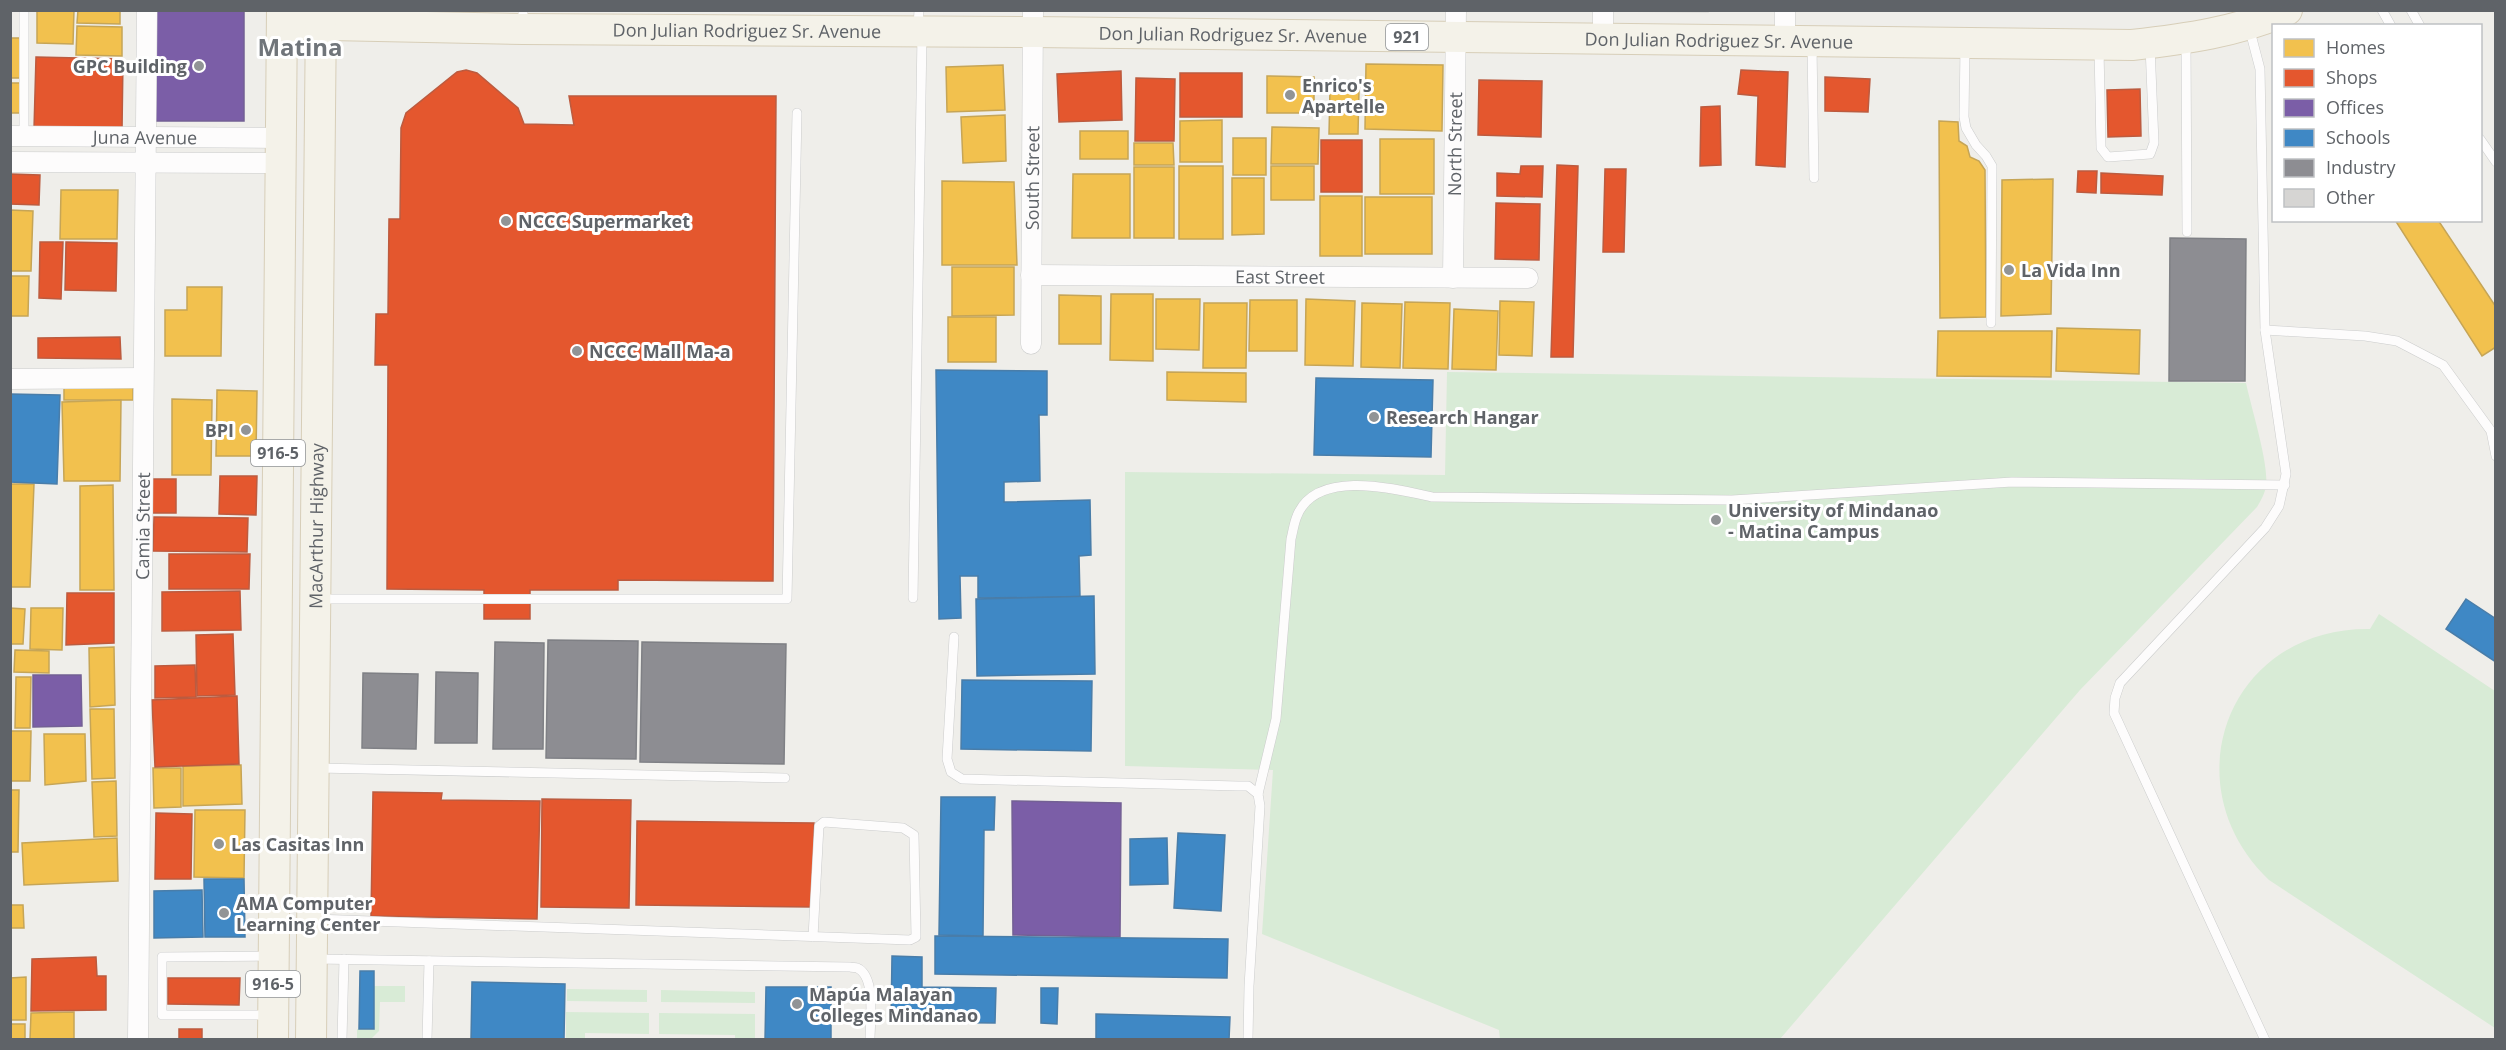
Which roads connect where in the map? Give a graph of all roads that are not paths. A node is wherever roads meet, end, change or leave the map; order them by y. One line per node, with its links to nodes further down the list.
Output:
1 (24, 10): 26 (lane)
2 (147, 10): 27 (street, Camia Street)
3 (1785, 10): 20 (street)
4 (2287, 10): 16 (main road, Don Julian Rodriguez Sr. Avenue / 921)
5 (2382, 10): 12 (lane)
6 (2411, 10): 13 (lane)
7 (282, 17): 8 (main road, Don Julian Rodriguez Sr. Avenue / 921); 29 (main road, 916-5)
8 (321, 18): 17 (main road, Don Julian Rodriguez Sr. Avenue / 921); 31 (main road, MacArthur Highway / 916-5)
9 (523, 20): 14 (main road, Don Julian Rodriguez Sr. Avenue / 921); 17 (main road, Don Julian Rodriguez Sr. Avenue / 921)
10 (1033, 21): 11 (main road, Don Julian Rodriguez Sr. Avenue / 921); 14 (main road, Don Julian Rodriguez Sr. Avenue / 921); 36 (street, South Street)
11 (1456, 24): 15 (main road, Don Julian Rodriguez Sr. Avenue / 921); 37 (street, North Street)
12 (2390, 24)
13 (2419, 24)
14 (920, 25): 46 (lane)
15 (1603, 25): 20 (main road, Don Julian Rodriguez Sr. Avenue / 921)
16 (2248, 25): 19 (main road, Don Julian Rodriguez Sr. Avenue / 921); 40 (lane)
17 (418, 26): 18 (lane)
18 (385, 38)
19 (2186, 39): 21 (main road, Don Julian Rodriguez Sr. Avenue / 921); 35 (lane)
20 (1798, 42): 22 (main road, Don Julian Rodriguez Sr. Avenue / 921); 34 (lane)
21 (2150, 43): 23 (main road, Don Julian Rodriguez Sr. Avenue / 921); 23 (lane)
22 (1965, 44): 23 (main road, Don Julian Rodriguez Sr. Avenue / 921); 39 (lane)
23 (2098, 45)
24 (797, 112): 47 (lane)
25 (331, 134): 31 (lane)
26 (17, 136): 27 (street, Juna Avenue)
27 (146, 137): 29 (street, Juna Avenue); 33 (street, Camia Street)
28 (2482, 141): 32 (lane)
29 (281, 150): 33 (street, Juna Avenue); 49 (main road, 916-5)
30 (10, 162): 33 (street, Juna Avenue)
31 (320, 162): 47 (main road, MacArthur Highway / 916-5)
32 (2496, 162)
33 (145, 163): 42 (street, Camia Street)
34 (1814, 178)
35 (2187, 231)
36 (1031, 275): 37 (street, East Street); 41 (street, South Street)
37 (1453, 278): 38 (street, East Street)
38 (1528, 278)
39 (1990, 323)
40 (2265, 330): 44 (lane); 45 (lane)
41 (1031, 344)
42 (143, 378): 43 (street); 60 (street, Camia Street)
43 (10, 379)
44 (2496, 456)
45 (2285, 484): 52 (lane); 66 (lane)
46 (913, 598)
47 (316, 599): 50 (main road, MacArthur Highway / 916-5)
48 (954, 637): 52 (lane)
49 (275, 768): 50 (main road); 55 (main road, 916-5)
50 (315, 768): 51 (lane); 53 (main road, MacArthur Highway / 916-5)
51 (785, 778)
52 (1258, 794): 65 (lane)
53 (313, 924): 54 (lane); 55 (main road); 56 (main road, MacArthur Highway / 916-5)
54 (813, 937): 54 (lane)
55 (274, 942): 59 (main road, 916-5); 59 (lane)
56 (312, 959): 57 (lane); 61 (main road, MacArthur Highway / 916-5)
57 (344, 959): 58 (lane); 62 (lane)
58 (429, 960): 63 (lane); 64 (lane)
59 (273, 1027)
60 (138, 1040)
61 (311, 1040)
62 (342, 1040)
63 (428, 1040)
64 (870, 1040)
65 (1248, 1040)
66 (2265, 1040)

